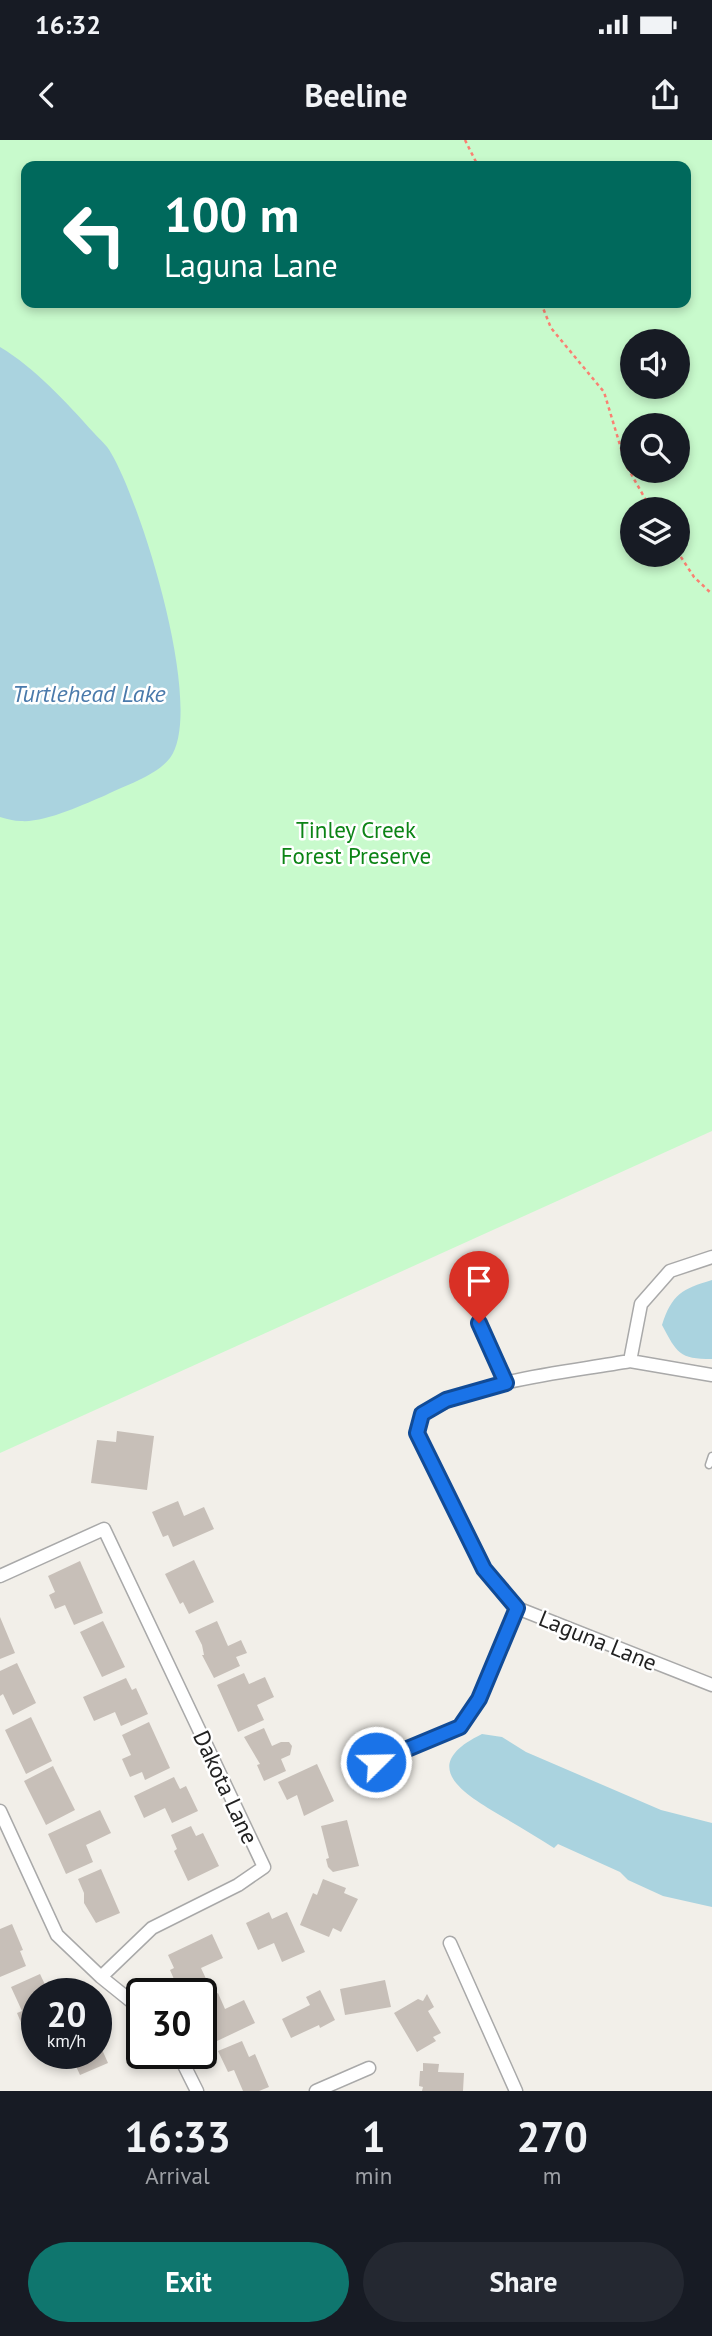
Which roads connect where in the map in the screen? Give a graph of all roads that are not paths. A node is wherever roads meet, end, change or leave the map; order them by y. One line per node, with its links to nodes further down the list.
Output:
1 (712, 1256): 3 (street)
2 (479, 1323): 5 (street)
3 (630, 1361): 4 (street); 5 (street)
4 (712, 1375)
5 (506, 1383): 9 (street, Laguna Lane)
6 (712, 1456): 7 (lane)
7 (709, 1465)
8 (0, 1576): 14 (street, Dakota Lane)
9 (517, 1608): 10 (street, Laguna Lane); 11 (street)
10 (712, 1685)
11 (355, 1771)
12 (0, 1811): 14 (street)
13 (450, 1943): 20 (street)
14 (101, 1977): 15 (street)
15 (126, 1997)
16 (369, 2068): 19 (street)
17 (186, 2069): 18 (street)
18 (197, 2091)
19 (316, 2091)
20 (516, 2091)

